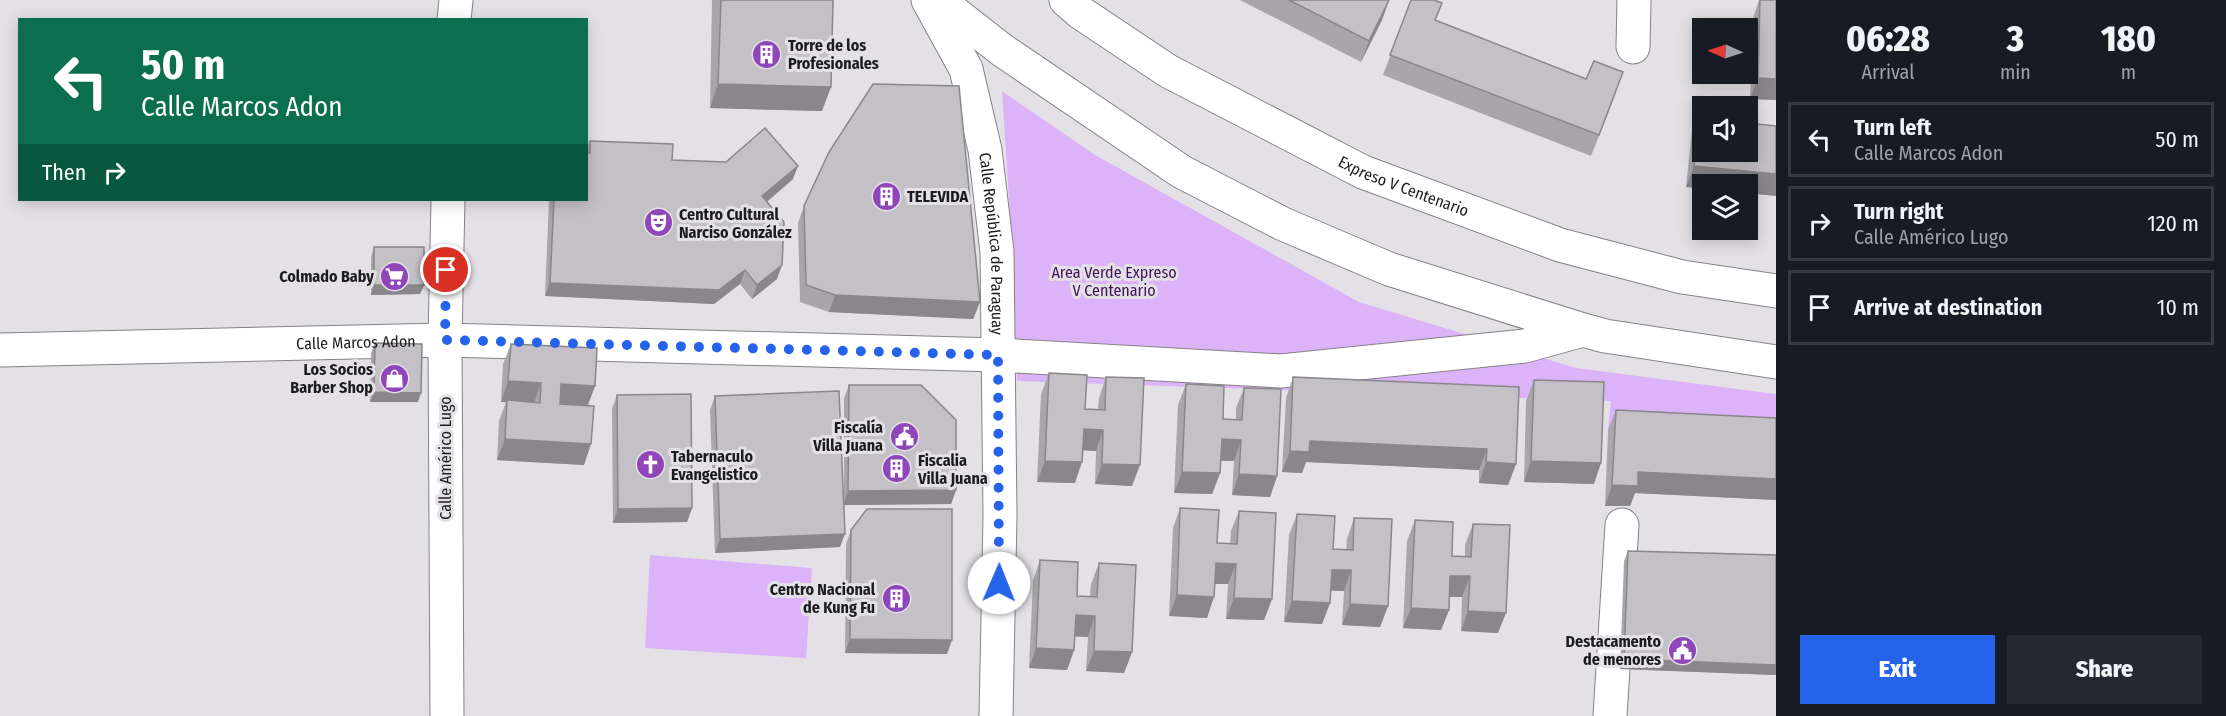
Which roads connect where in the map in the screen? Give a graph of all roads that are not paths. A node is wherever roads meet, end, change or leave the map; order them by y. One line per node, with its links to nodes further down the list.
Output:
1 (456, 0): 6 (street)
2 (928, 0): 13 (street, Calle República de Paraguay)
3 (938, 0): 10 (street)
4 (1066, 0): 9 (street, Expreso V Centenario)
5 (1634, 0): 7 (street)
6 (454, 18)
7 (1633, 46)
8 (448, 201): 11 (street, Calle Américo Lugo)
9 (1776, 291)
10 (1583, 330): 13 (street); 14 (street)
11 (445, 340): 12 (street, Calle Marcos Adon); 13 (street, Calle Marcos Adon); 16 (street, Calle Américo Lugo)
12 (0, 350)
13 (998, 355): 17 (street, Calle República de Paraguay)
14 (1776, 362)
15 (1622, 525): 18 (street)
16 (447, 716)
17 (996, 716)
18 (1610, 716)

